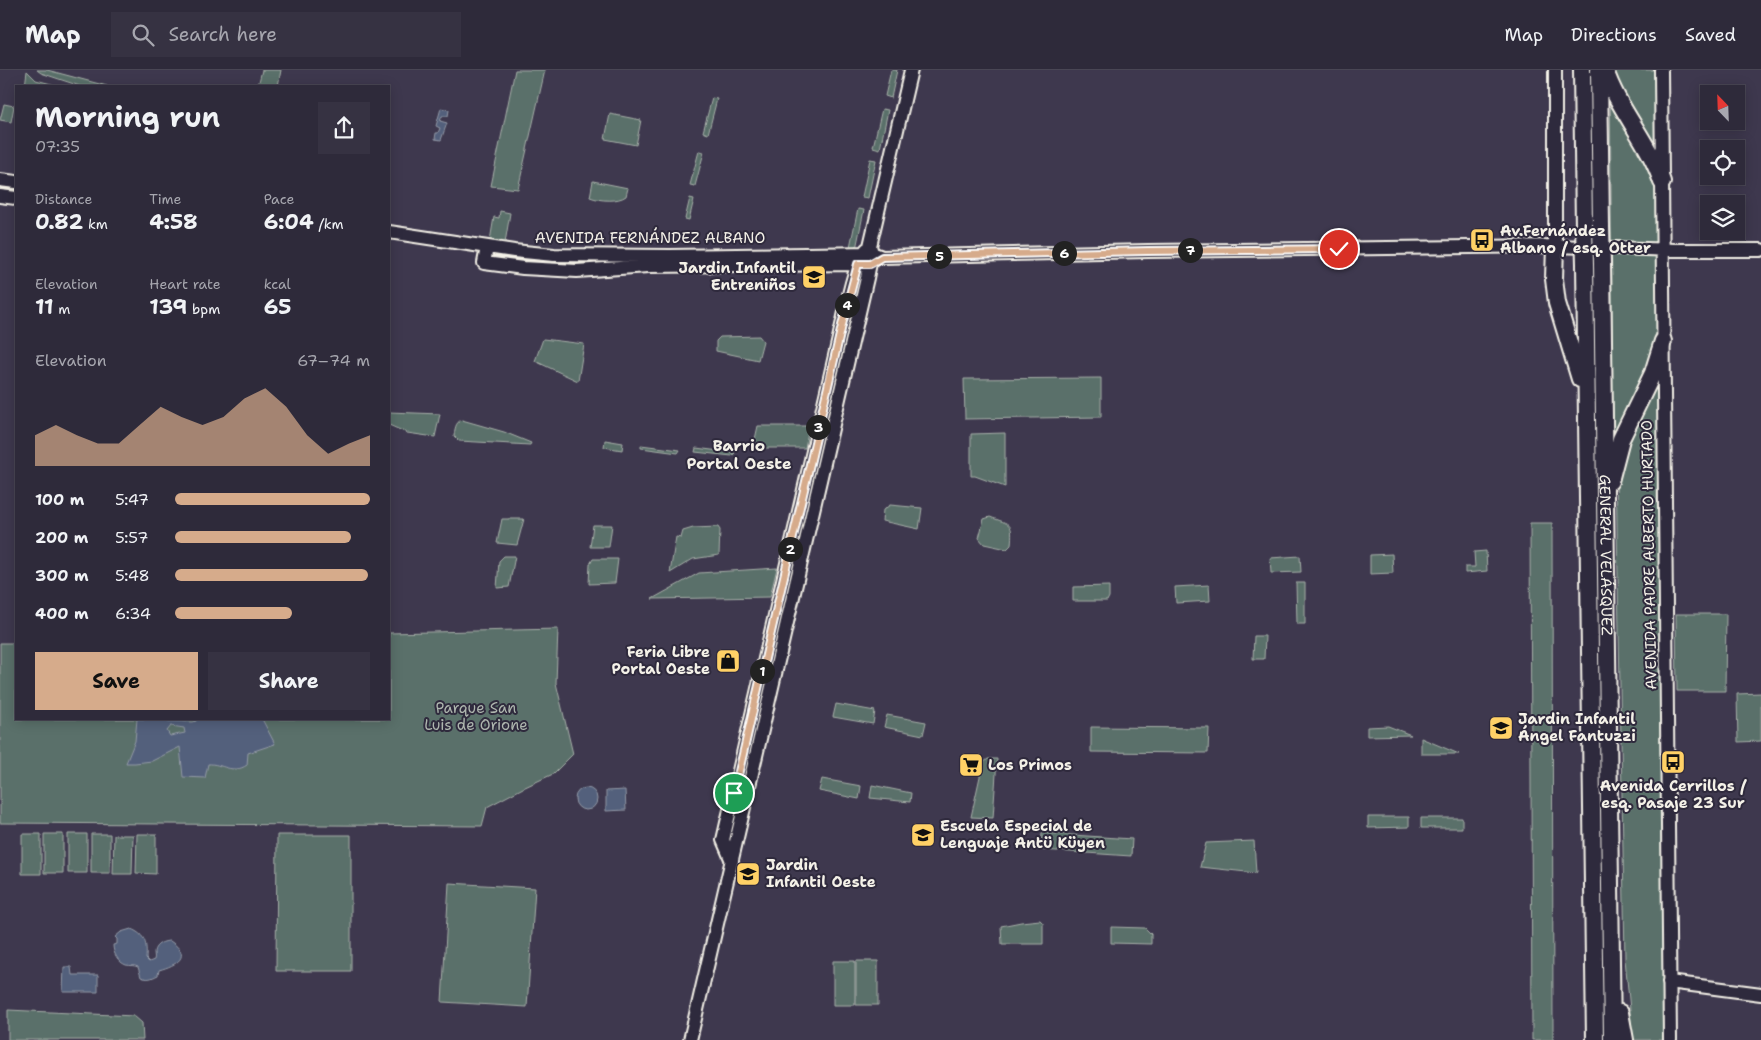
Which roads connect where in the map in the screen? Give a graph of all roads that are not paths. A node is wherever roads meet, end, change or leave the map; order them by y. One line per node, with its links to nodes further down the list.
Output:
1 (911, 70): 17 (street)
2 (1555, 70): 13 (street)
3 (1582, 70): 19 (highway, GENERAL VELÁSQUEZ, bridge)
4 (1599, 70): 20 (highway, GENERAL VELÁSQUEZ, bridge)
5 (1605, 70): 9 (highway)
6 (1661, 70): 9 (street, AVENIDA PADRE ALBERTO HURTADO)
7 (0, 180): 8 (street)
8 (15, 182)
9 (1662, 182): 15 (street, AVENIDA PADRE ALBERTO HURTADO)
10 (0, 196): 11 (street)
11 (15, 198)
12 (390, 232): 14 (street, AVENIDA FERNÁNDEZ ALBANO)
13 (1555, 246): 15 (street, AVENIDA FERNÁNDEZ ALBANO); 17 (street, AVENIDA FERNÁNDEZ ALBANO); 19 (highway)
14 (487, 247): 17 (street, AVENIDA FERNÁNDEZ ALBANO); 17 (street, AVENIDA FERNÁNDEZ ALBANO)
15 (1663, 249): 16 (street, AVENIDA FERNÁNDEZ ALBANO); 18 (street, AVENIDA PADRE ALBERTO HURTADO)
16 (1761, 250)
17 (869, 256): 24 (street)
18 (1663, 341): 20 (highway); 22 (street, AVENIDA PADRE ALBERTO HURTADO)
19 (1587, 416): 25 (highway, GENERAL VELÁSQUEZ)
20 (1604, 512): 21 (highway, GENERAL VELÁSQUEZ)
21 (1611, 952): 26 (highway, GENERAL VELÁSQUEZ); 27 (highway)
22 (1669, 982): 23 (street); 28 (street, AVENIDA PADRE ALBERTO HURTADO)
23 (1761, 994)
24 (690, 1040)
25 (1595, 1040)
26 (1612, 1040)
27 (1625, 1040)
28 (1670, 1040)

